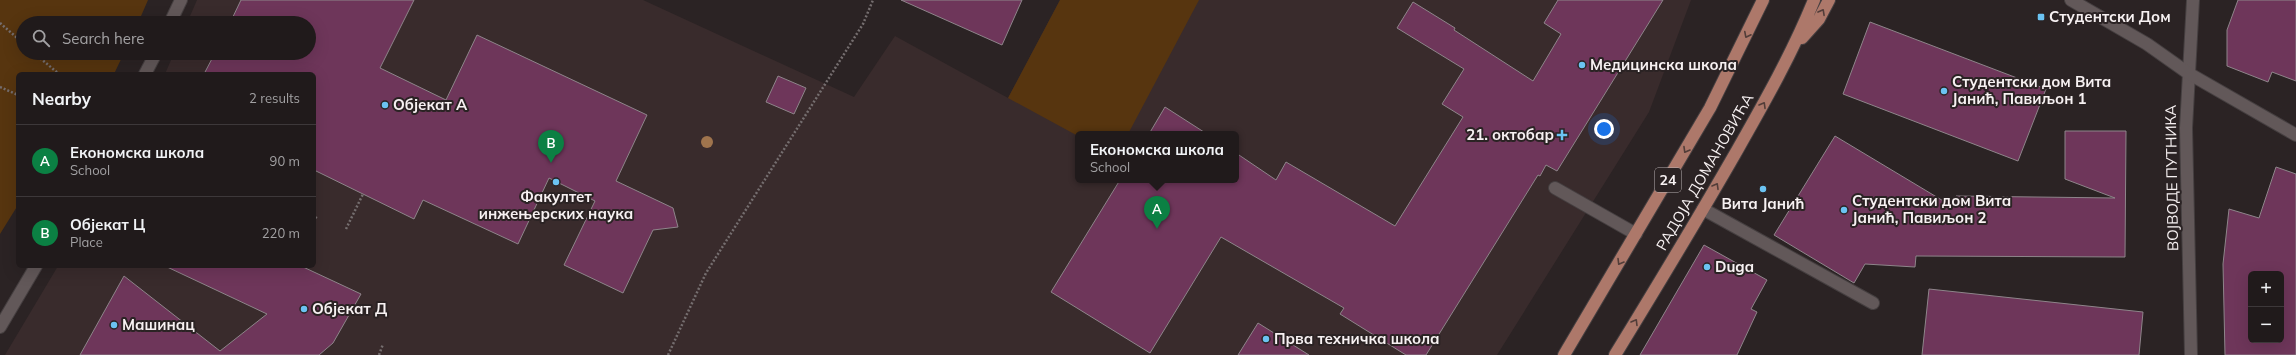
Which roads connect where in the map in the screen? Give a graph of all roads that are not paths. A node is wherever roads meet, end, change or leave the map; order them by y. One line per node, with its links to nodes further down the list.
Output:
1 (181, 0): 7 (street)
2 (1763, 0): 15 (main road, РАДОЈА ДОМАНОВИЋА / 24, one-way to 15)
3 (1814, 0): 8 (main road, РАДОЈА ДОМАНОВИЋА)
4 (1829, 0): 8 (main road, one-way to 4)
5 (2071, 0): 11 (street)
6 (2193, 0): 11 (street, ВОЈВОДЕ ПУТНИКА)
7 (173, 16)
8 (1795, 44): 14 (main road, РАДОЈА ДОМАНОВИЋА, one-way to 8)
9 (152, 60): 10 (street)
10 (146, 72)
11 (2188, 73): 12 (street); 21 (street, ВОЈВОДЕ ПУТНИКА)
12 (2296, 135)
13 (1555, 188): 15 (street)
14 (1703, 209): 17 (street); 20 (main road, РАДОЈА ДОМАНОВИЋА, one-way to 14)
15 (1636, 234): 19 (main road, РАДОЈА ДОМАНОВИЋА / 24, one-way to 19)
16 (35, 268): 18 (street)
17 (1873, 303)
18 (0, 327)
19 (1564, 355)
20 (1615, 355)
21 (2190, 355)

